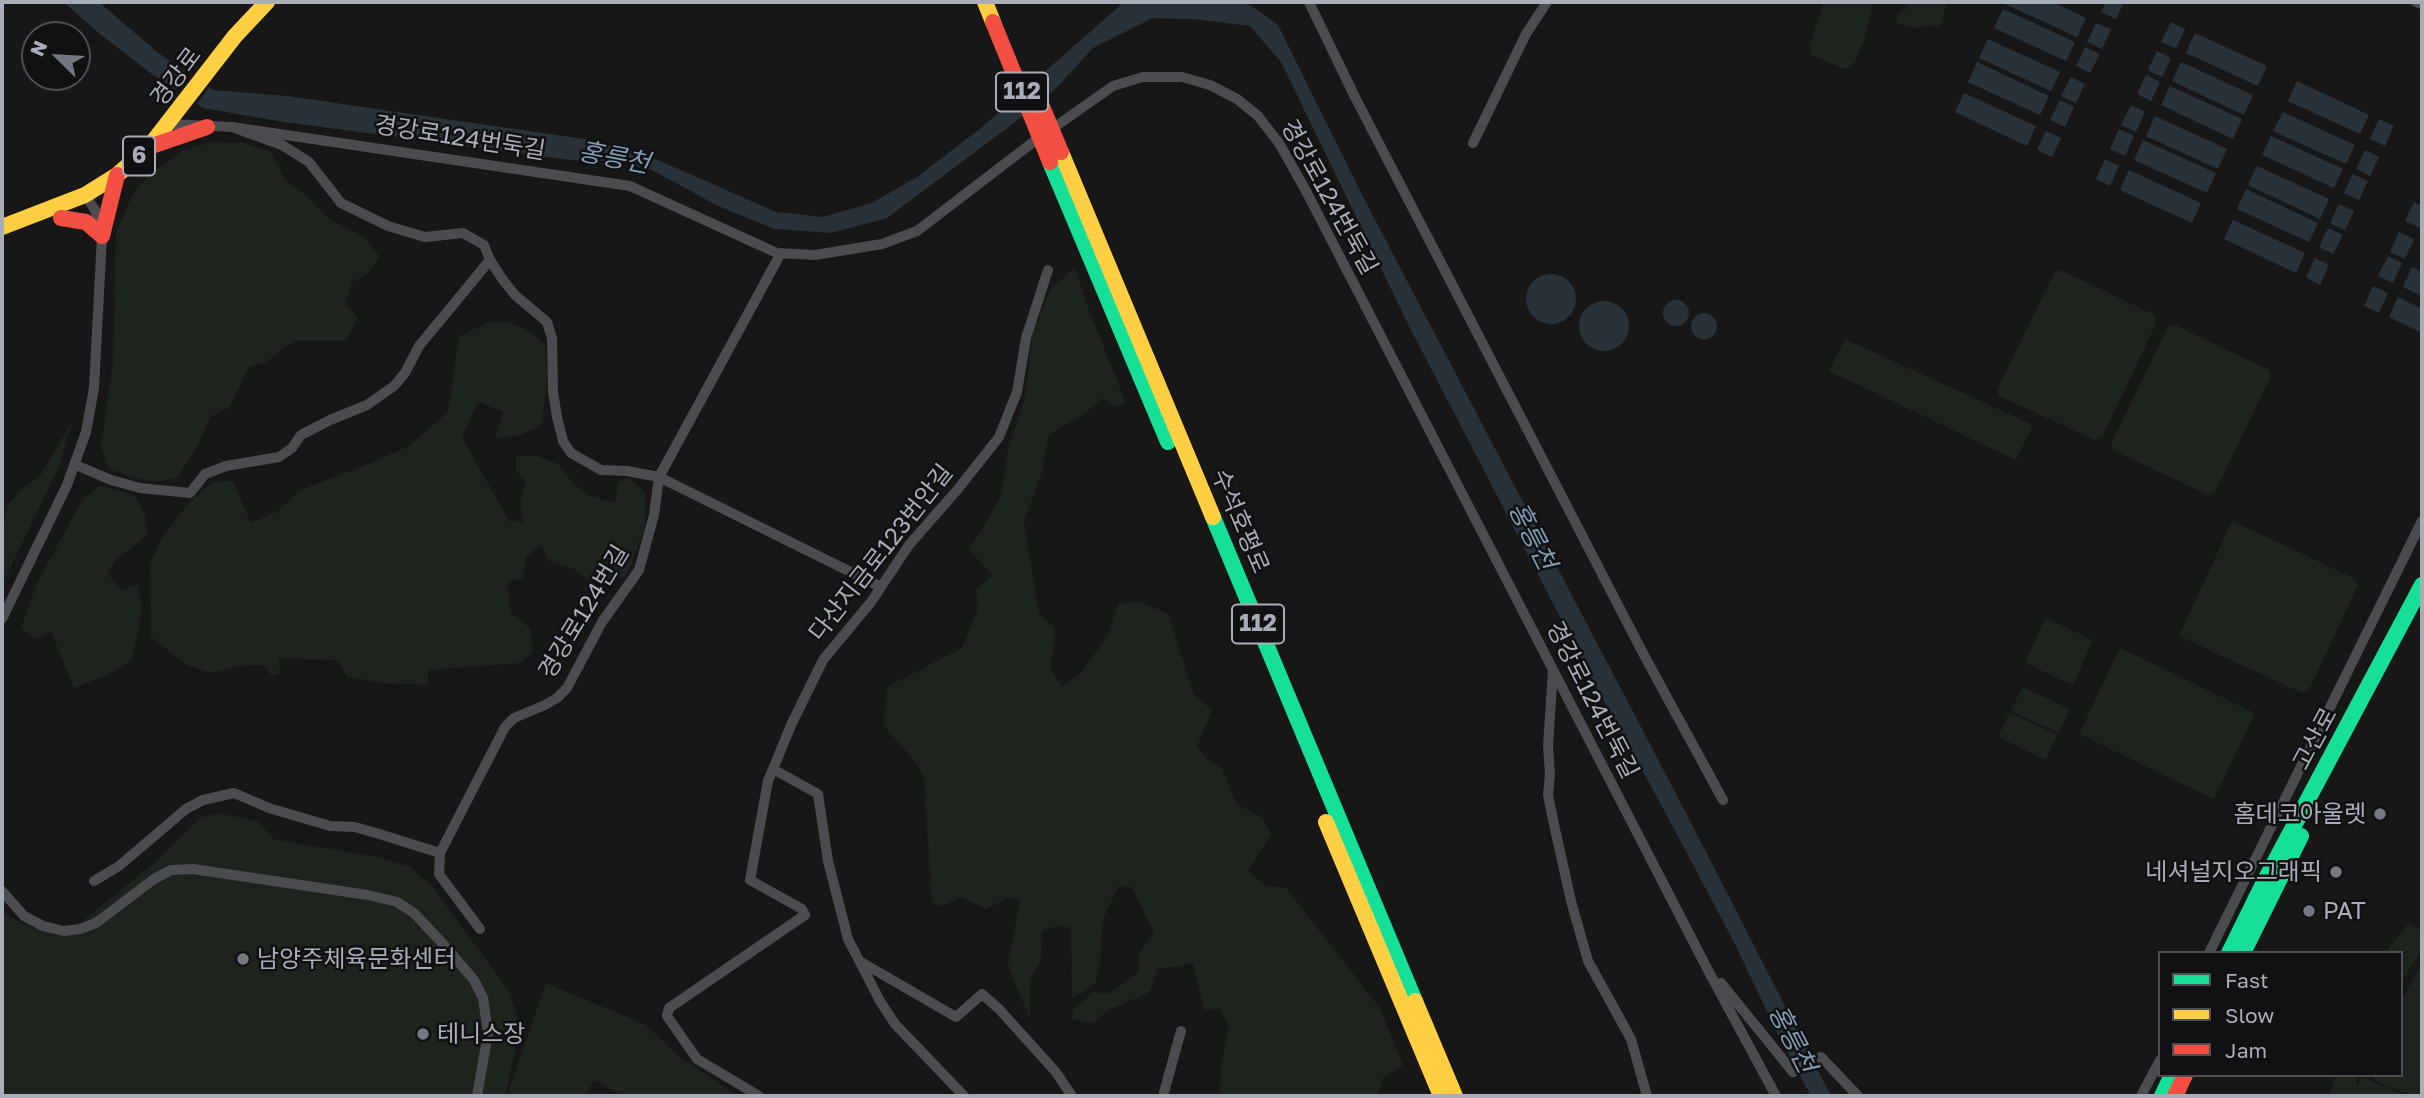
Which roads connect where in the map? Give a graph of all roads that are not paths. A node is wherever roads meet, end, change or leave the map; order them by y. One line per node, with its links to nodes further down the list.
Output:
1 (255, 2): 9 (main road, 경강로 / 6)
2 (267, 2): 9 (main road, 경강로 / 6)
3 (985, 2): 8 (main road, 수석호평로 / 112)
4 (1308, 2): 34 (street)
5 (1547, 2): 13 (street)
6 (2416, 2): 7 (street)
7 (2422, 4)
8 (998, 12): 15 (main road, 수석호평로 / 112, bridge)
9 (235, 36): 10 (main road, 경강로 / 6)
10 (169, 124): 11 (street); 14 (main road, 경강로 / 6)
11 (207, 127): 12 (street); 14 (main road)
12 (232, 127): 22 (street, 경강로124번둑길); 23 (street)
13 (1473, 143)
14 (149, 147): 16 (main road, 경강로 / 6)
15 (1056, 157): 53 (main road, 수석호평로 / 112); 54 (main road, 수석호평로 / 112)
16 (117, 175): 17 (main road, 경강로 / 6); 20 (main road)
17 (85, 195): 18 (main road, 경강로 / 6); 19 (main road, 경강로 / 6); 20 (street)
18 (61, 218): 20 (main road); 21 (main road, 경강로 / 6)
19 (2, 227)
20 (102, 236): 25 (street)
21 (2, 238)
22 (781, 253): 26 (street); 32 (street, 경강로124번둑길)
23 (489, 260): 25 (street); 26 (street)
24 (1048, 270): 29 (street, 다산지금로123번안길)
25 (76, 465): 31 (street)
26 (659, 477): 29 (street); 35 (street, 경강로124번길)
27 (2422, 521): 39 (street)
28 (2422, 585): 40 (main road, 고산로)
29 (881, 587): 33 (street, 다산지금로123번안길)
30 (2422, 606): 41 (main road, 고산로)
31 (2, 619)
32 (1553, 670): 43 (street, 경강로124번둑길); 55 (street)
33 (773, 769): 42 (street); 49 (street, 다산지금로123번안길)
34 (1723, 800)
35 (440, 853): 36 (street); 38 (street)
36 (94, 881)
37 (2, 891): 48 (street)
38 (480, 929)
39 (2210, 951)
40 (2230, 951)
41 (2244, 951)
42 (861, 962): 50 (street); 51 (street)
43 (1711, 976): 56 (street, 경강로124번둑길); 57 (street)
44 (1181, 1031): 52 (street)
45 (2158, 1064): 58 (street)
46 (2171, 1077): 59 (main road)
47 (2184, 1077): 60 (main road)
48 (477, 1096)
49 (759, 1096)
50 (964, 1096)
51 (1072, 1096)
52 (1163, 1096)
53 (1441, 1096)
54 (1455, 1096)
55 (1647, 1096)
56 (1776, 1096)
57 (1858, 1096)
58 (2140, 1096)
59 (2162, 1096)
60 (2175, 1096)

